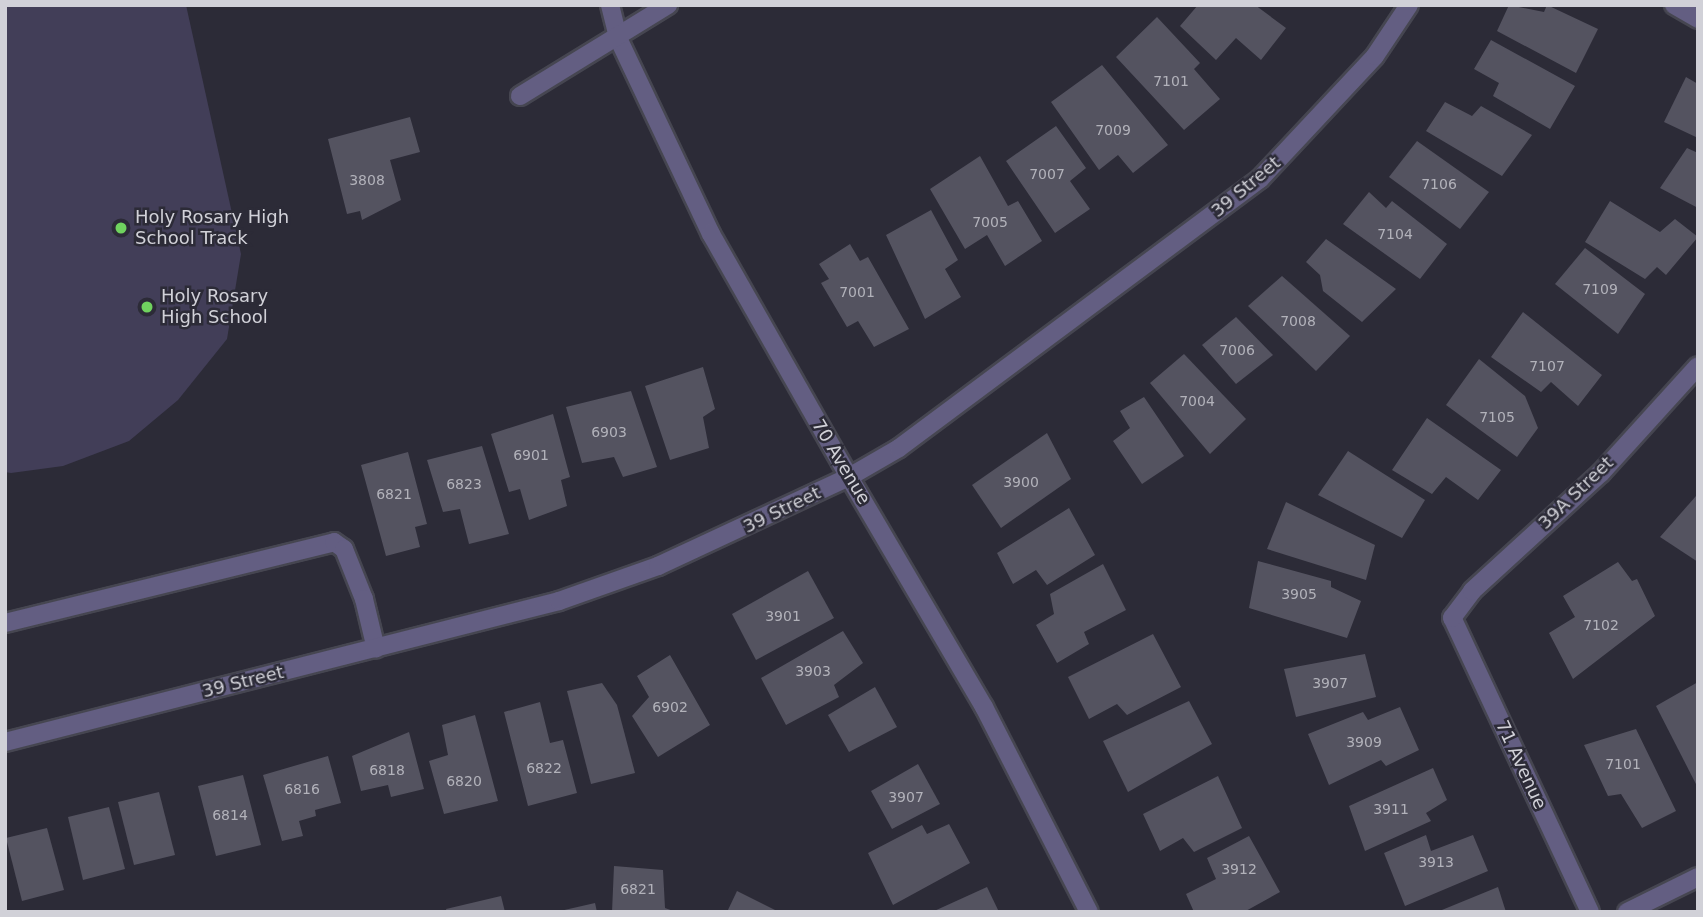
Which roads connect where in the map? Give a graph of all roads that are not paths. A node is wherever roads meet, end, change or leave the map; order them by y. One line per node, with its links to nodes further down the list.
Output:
1 (610, 5): 6 (street, 70 Avenue)
2 (668, 5): 6 (street)
3 (1409, 5): 9 (street, 39 Street)
4 (1674, 5): 5 (street)
5 (1698, 19)
6 (618, 38): 7 (street); 9 (street, 70 Avenue)
7 (520, 96)
8 (1698, 366): 10 (street, 39A Street)
9 (849, 477): 12 (street, 39 Street); 15 (street, 70 Avenue)
10 (1452, 618): 16 (street, 71 Avenue)
11 (5, 623): 12 (street)
12 (376, 649): 13 (street, 39 Street)
13 (5, 742)
14 (1698, 877): 17 (street)
15 (1089, 912)
16 (1590, 912)
17 (1627, 912)

